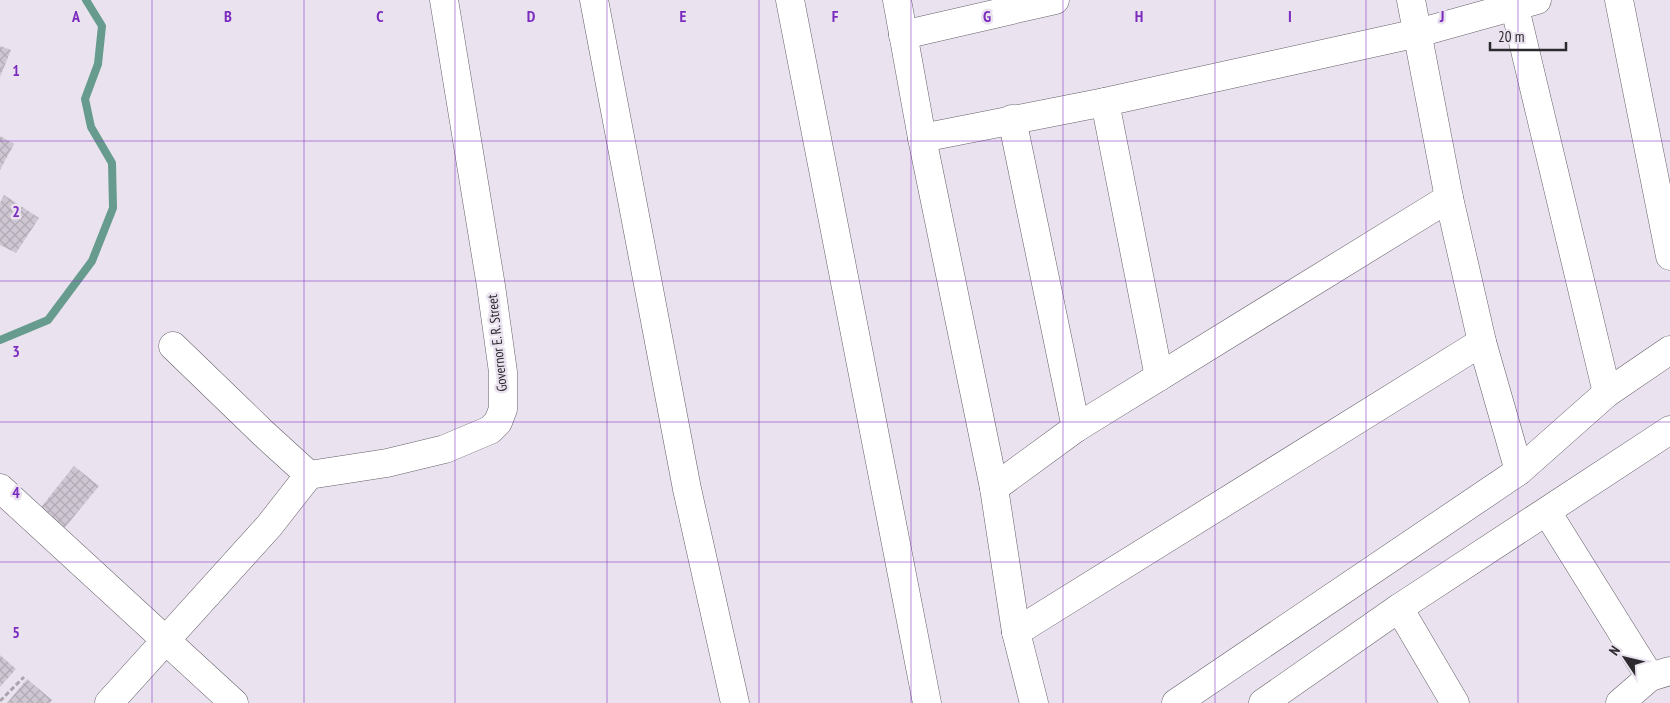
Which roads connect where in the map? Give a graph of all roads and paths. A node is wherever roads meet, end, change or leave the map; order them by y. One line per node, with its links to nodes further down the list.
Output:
1 (444, 0): 24 (street, Governor E. R. Street)
2 (594, 0): 36 (street)
3 (790, 0): 37 (street)
4 (897, 0): 10 (street)
5 (1055, 0): 10 (street)
6 (1411, 0): 9 (street)
7 (1619, 0): 15 (street)
8 (1521, 2): 9 (street); 20 (street)
9 (1418, 32): 11 (street); 14 (street)
10 (903, 35): 13 (street)
11 (1105, 102): 12 (street); 19 (street)
12 (1012, 119): 13 (street); 21 (street)
13 (922, 138): 26 (street)
14 (1448, 198): 16 (street); 19 (street)
15 (1670, 256)
16 (1482, 342): 23 (street); 29 (street)
17 (173, 346): 24 (street)
18 (1670, 350): 20 (street)
19 (1159, 376): 21 (street)
20 (1607, 393): 23 (street)
21 (1076, 428): 26 (street)
22 (1670, 430): 27 (street)
23 (1519, 472): 39 (street)
24 (309, 475): 30 (street)
25 (0, 488): 30 (street)
26 (994, 488): 29 (street)
27 (1547, 512): 28 (street); 31 (street)
28 (1399, 608): 40 (street); 41 (street)
29 (1016, 632): 38 (street)
30 (166, 640): 34 (street); 35 (street)
31 (1660, 674): 42 (street)
32 (24, 677): 33 (path)
33 (0, 701)
34 (109, 703)
35 (234, 703)
36 (735, 703)
37 (927, 703)
38 (1034, 703)
39 (1176, 703)
40 (1263, 703)
41 (1455, 703)
42 (1620, 703)

